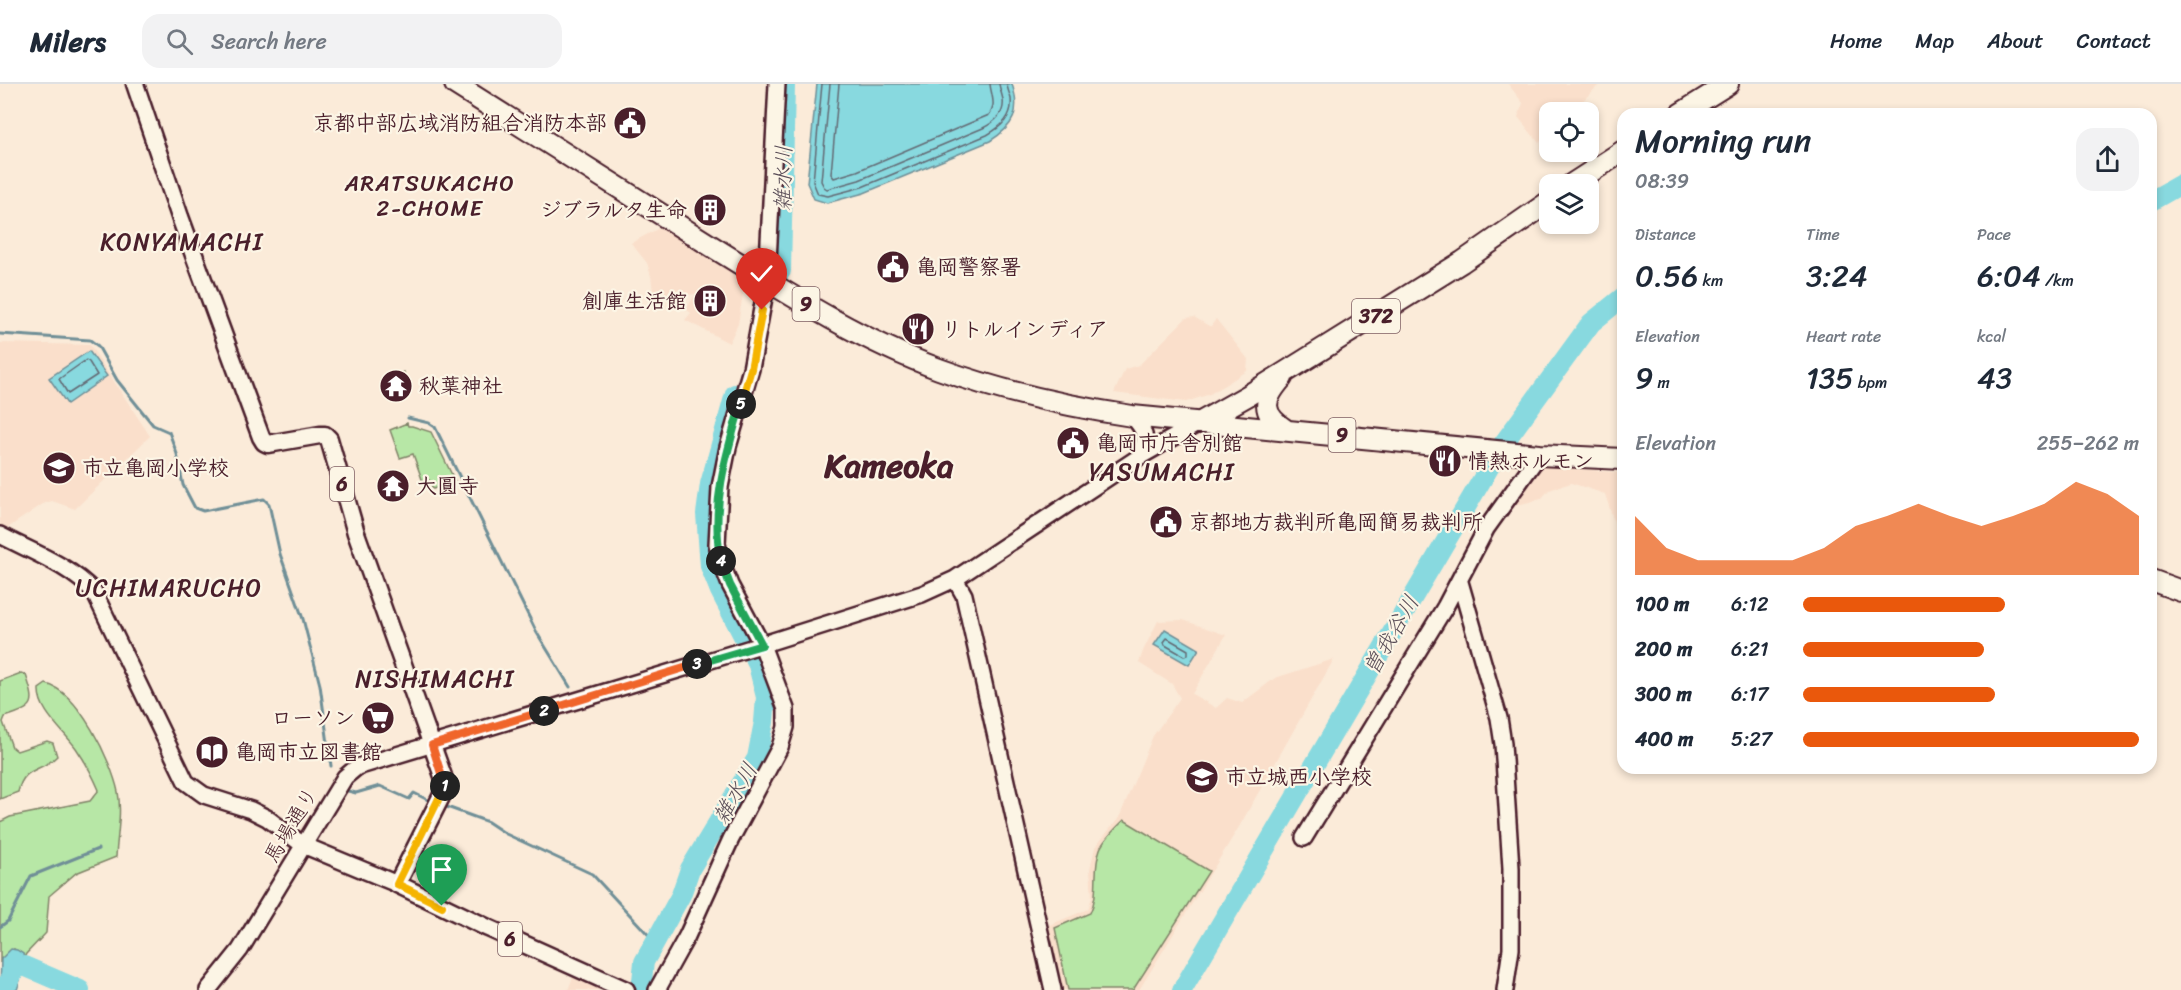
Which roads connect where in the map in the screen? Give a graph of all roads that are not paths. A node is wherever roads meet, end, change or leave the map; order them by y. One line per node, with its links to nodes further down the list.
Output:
1 (135, 84): 23 (main road, 6)
2 (455, 84): 9 (highway, 9)
3 (777, 84): 9 (street)
4 (1728, 84): 5 (highway)
5 (1690, 108)
6 (1617, 155): 7 (highway)
7 (1587, 174)
8 (1539, 209): 10 (highway, 372)
9 (766, 281): 11 (highway, 9); 22 (street)
10 (1290, 369): 12 (highway, 372); 13 (highway)
11 (1132, 416): 12 (highway, 9); 15 (street)
12 (1199, 423): 13 (highway, 9); 15 (street, 馬場通り)
13 (1286, 430): 14 (highway, 9)
14 (1534, 454): 16 (highway, 9); 19 (street)
15 (1139, 457): 18 (street, 馬場通り)
16 (1617, 459)
17 (0, 535): 25 (street)
18 (955, 579): 22 (street, 馬場通り); 30 (street)
19 (1460, 582): 24 (street); 31 (street)
20 (2157, 582): 21 (highway)
21 (2181, 591)
22 (758, 646): 23 (street, 馬場通り); 29 (street)
23 (432, 745): 25 (street, 馬場通り); 26 (main road, 6)
24 (1304, 838)
25 (303, 845): 26 (street); 27 (street, 馬場通り)
26 (397, 884): 28 (main road, 6)
27 (208, 990)
28 (626, 990)
29 (657, 990)
30 (1053, 990)
31 (1506, 990)

